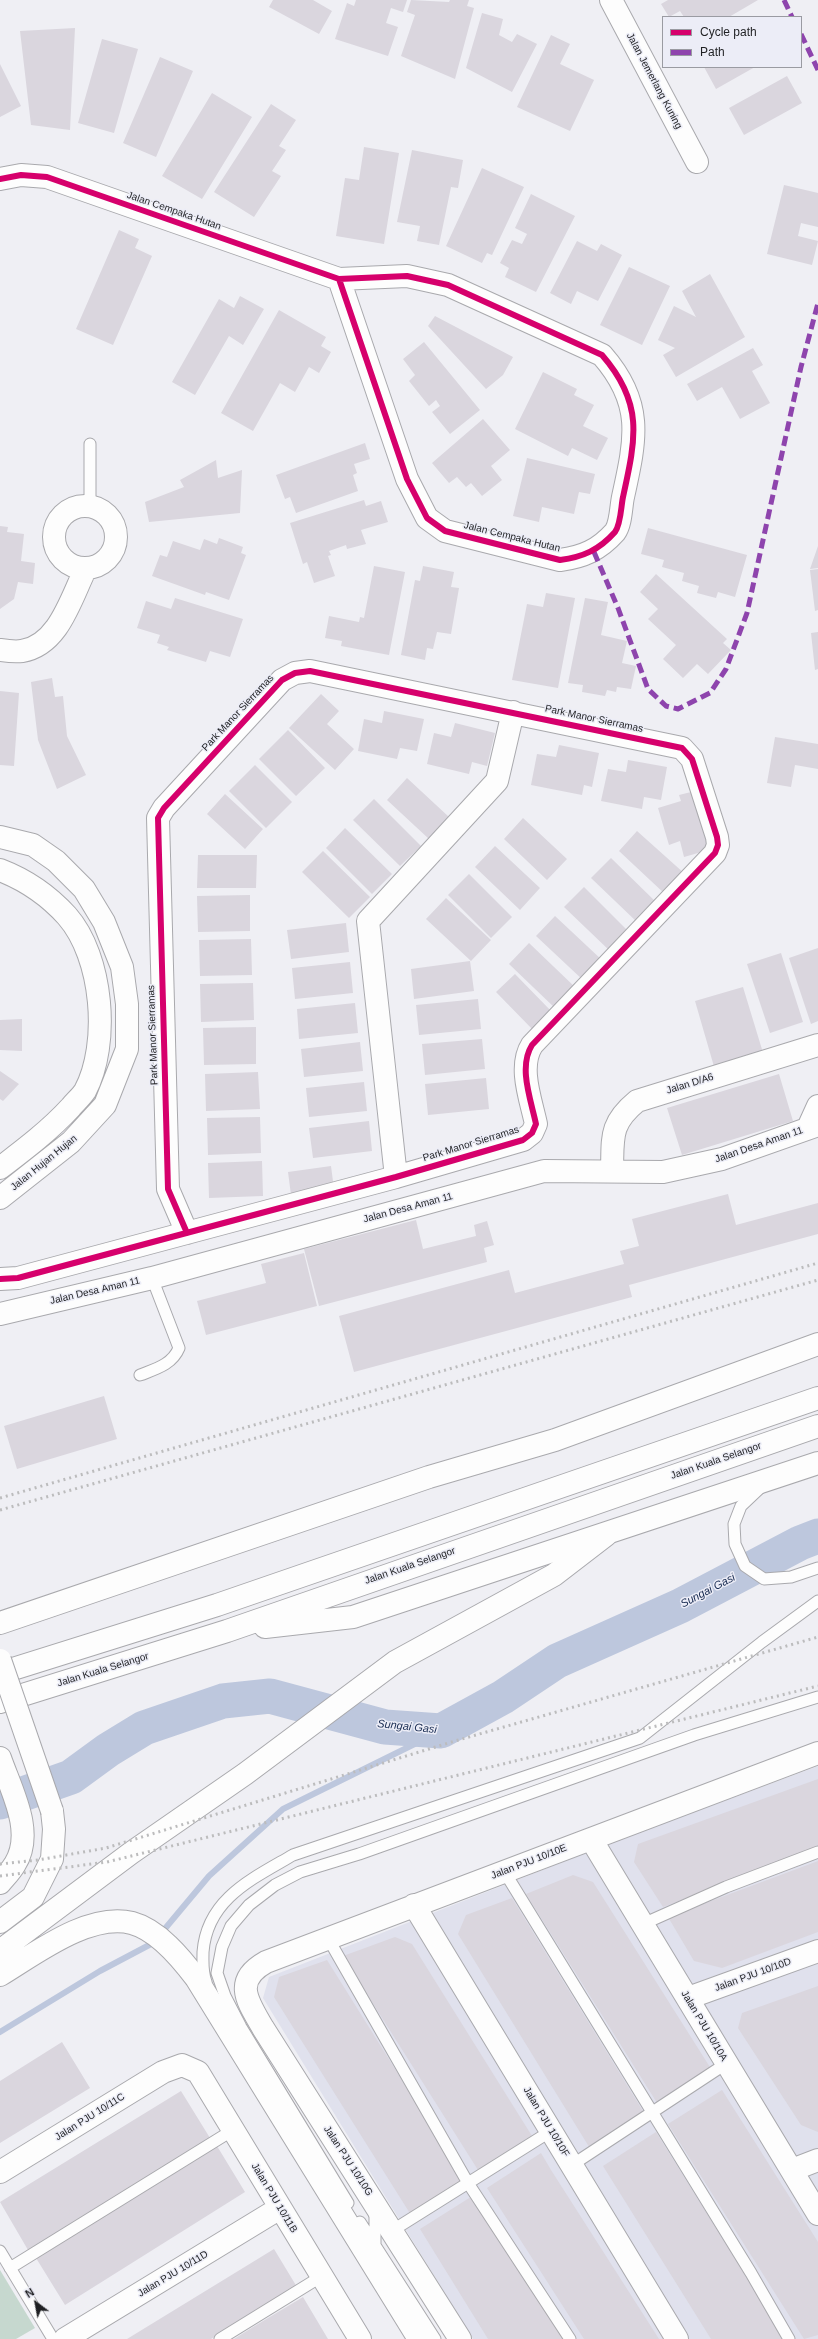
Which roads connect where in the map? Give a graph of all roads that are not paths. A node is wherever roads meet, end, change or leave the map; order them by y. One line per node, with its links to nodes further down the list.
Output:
1 (611, 0): 2 (main road, Jalan Jemerlang Kuning)
2 (697, 162)
3 (0, 179): 4 (main road, Jalan Cempaka Hutan)
4 (339, 278): 4 (main road, Jalan Cempaka Hutan)
5 (90, 444): 6 (lane)
6 (90, 506): 7 (main road); 7 (main road)
7 (86, 568): 8 (main road)
8 (0, 650)
9 (513, 712): 17 (main road); 17 (main road, Park Manor Sierramas); 19 (main road, Park Manor Sierramas)
10 (0, 837): 18 (main road, Jalan Hujan Hujan)
11 (0, 870): 15 (main road)
12 (818, 1045): 16 (main road, Jalan D/A6)
13 (818, 1106): 14 (main road)
14 (813, 1126): 16 (main road, Jalan Desa Aman 11)
15 (0, 1168)
16 (612, 1171): 20 (main road, Jalan Desa Aman 11)
17 (396, 1177): 19 (main road, Park Manor Sierramas)
18 (0, 1198)
19 (187, 1233): 21 (main road, Park Manor Sierramas)
20 (152, 1278): 22 (main road, Jalan Desa Aman 11); 24 (lane)
21 (0, 1280)
22 (0, 1314)
23 (818, 1344): 32 (main road)
24 (140, 1376)
25 (818, 1398): 35 (main road)
26 (818, 1426): 33 (main road, Jalan Kuala Selangor)
27 (818, 1463): 28 (main road)
28 (774, 1478): 29 (main road); 30 (lane)
29 (606, 1535): 33 (main road); 48 (main road)
30 (818, 1568)
31 (818, 1601): 53 (lane)
32 (0, 1623)
33 (227, 1631): 37 (main road, Jalan Kuala Selangor)
34 (0, 1660): 45 (main road, bridge)
35 (0, 1673)
36 (818, 1697): 66 (lane)
37 (0, 1702)
38 (818, 1753): 40 (main road, Jalan PJU 10/10E)
39 (0, 1758): 43 (main road)
40 (591, 1839): 42 (main road, Jalan PJU 10/10E); 46 (main road, Jalan PJU 10/10A)
41 (818, 1852): 46 (lane)
42 (504, 1871): 44 (main road, Jalan PJU 10/10E); 56 (lane)
43 (0, 1883)
44 (414, 1906): 47 (main road, Jalan PJU 10/10E); 58 (main road, Jalan PJU 10/10F)
45 (0, 1922)
46 (643, 1924): 52 (main road, Jalan PJU 10/10A)
47 (329, 1940): 51 (main road, Jalan PJU 10/10E); 63 (lane)
48 (0, 1951)
49 (818, 1951): 52 (main road, Jalan PJU 10/10D)
50 (0, 1974): 53 (main road)
51 (247, 1980): 66 (main road, Jalan PJU 10/10G)
52 (688, 1998): 54 (main road, Jalan PJU 10/10A)
53 (215, 2011): 74 (main road)
54 (727, 2064): 56 (lane); 61 (main road, Jalan PJU 10/10A)
55 (182, 2065): 57 (main road, Jalan PJU 10/11B); 62 (main road, Jalan PJU 10/11C)
56 (652, 2113): 60 (lane); 79 (lane)
57 (233, 2130): 64 (main road, Jalan PJU 10/11B); 68 (lane)
58 (551, 2131): 60 (main road, Jalan PJU 10/10F); 63 (lane)
59 (818, 2160): 61 (main road)
60 (572, 2165): 78 (main road, Jalan PJU 10/10F)
61 (792, 2170): 65 (main road, Jalan PJU 10/10A)
62 (0, 2172)
63 (468, 2183): 66 (lane); 77 (lane)
64 (280, 2208): 69 (main road, Jalan PJU 10/11B); 71 (main road, Jalan PJU 10/11D)
65 (818, 2214)
66 (383, 2239): 75 (lane); 76 (main road, Jalan PJU 10/10G)
67 (0, 2251): 68 (lane)
68 (10, 2268): 70 (lane)
69 (322, 2276): 72 (lane); 73 (main road, Jalan PJU 10/11B)
70 (54, 2339)
71 (65, 2339)
72 (220, 2339)
73 (360, 2339)
74 (419, 2339)
75 (435, 2339)
76 (460, 2339)
77 (570, 2339)
78 (677, 2339)
79 (789, 2339)

